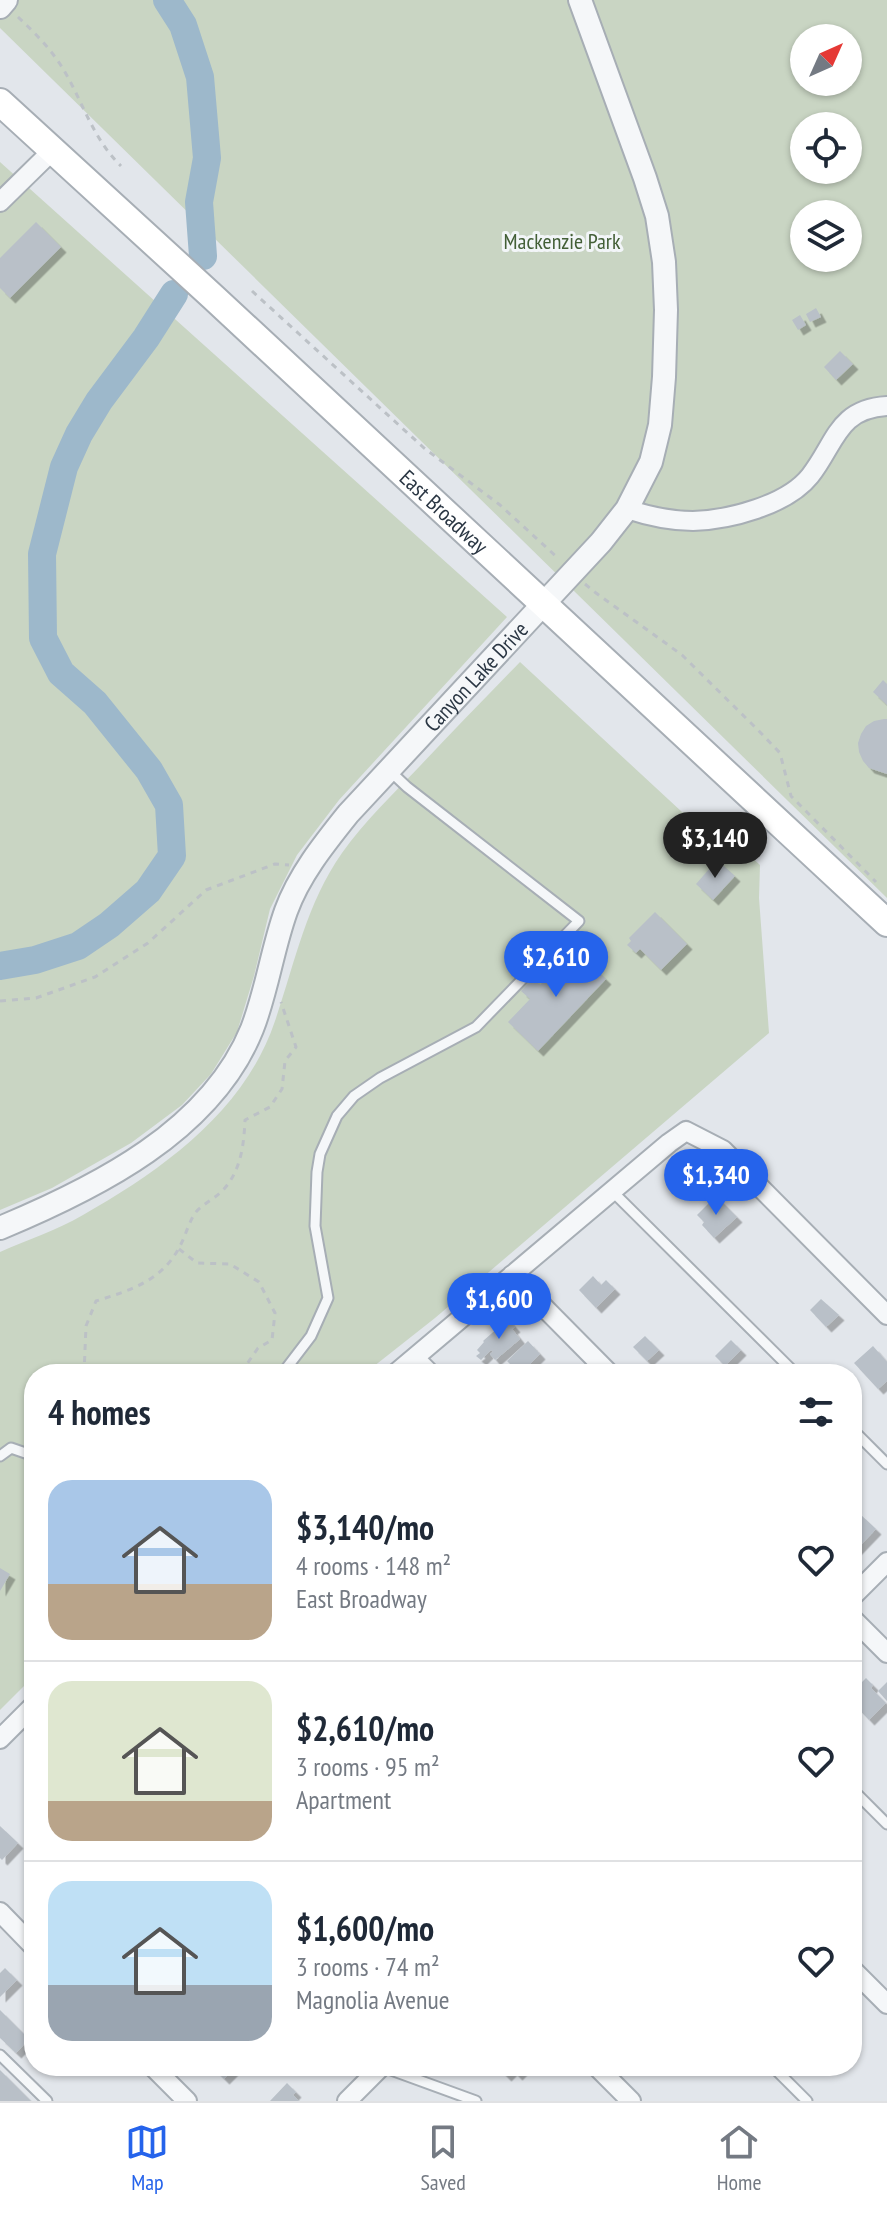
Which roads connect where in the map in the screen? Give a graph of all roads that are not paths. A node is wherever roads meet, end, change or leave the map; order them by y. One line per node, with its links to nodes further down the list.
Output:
1 (580, 0): 6 (street, Canyon Lake Drive)
2 (0, 102): 3 (main road, East Broadway)
3 (52, 151): 4 (street); 7 (main road, East Broadway)
4 (0, 202)
5 (887, 406): 6 (street)
6 (627, 509): 7 (street, Canyon Lake Drive)
7 (543, 604): 8 (street, Canyon Lake Drive); 9 (main road, East Broadway)
8 (389, 770): 11 (street, Canyon Lake Drive); 15 (lane)
9 (887, 923)
10 (612, 1191): 12 (street); 13 (street); 19 (lane)
11 (0, 1228)
12 (512, 1275): 14 (street); 18 (street)
13 (887, 1315)
14 (418, 1355): 16 (street); 17 (lane)
15 (290, 1364)
16 (407, 1364)
17 (427, 1364)
18 (600, 1364)
19 (786, 1364)
20 (862, 1439): 23 (lane)
21 (24, 1453): 22 (lane)
22 (0, 1456)
23 (887, 1464)
24 (887, 1562): 25 (street)
25 (862, 1587)
26 (862, 1628): 27 (street)
27 (887, 1653)
28 (24, 1719): 29 (street)
29 (0, 1739)
30 (862, 1799): 31 (lane)
31 (887, 1824)
32 (0, 1912): 33 (street)
33 (24, 1937)
34 (862, 1979): 35 (street)
35 (887, 2004)
36 (0, 2055): 42 (lane)
37 (162, 2076): 43 (street)
38 (371, 2076): 44 (street)
39 (408, 2076): 45 (lane)
40 (606, 2076): 46 (street)
41 (782, 2076): 47 (lane)
42 (47, 2101)
43 (187, 2101)
44 (347, 2101)
45 (476, 2101)
46 (631, 2101)
47 (807, 2101)

